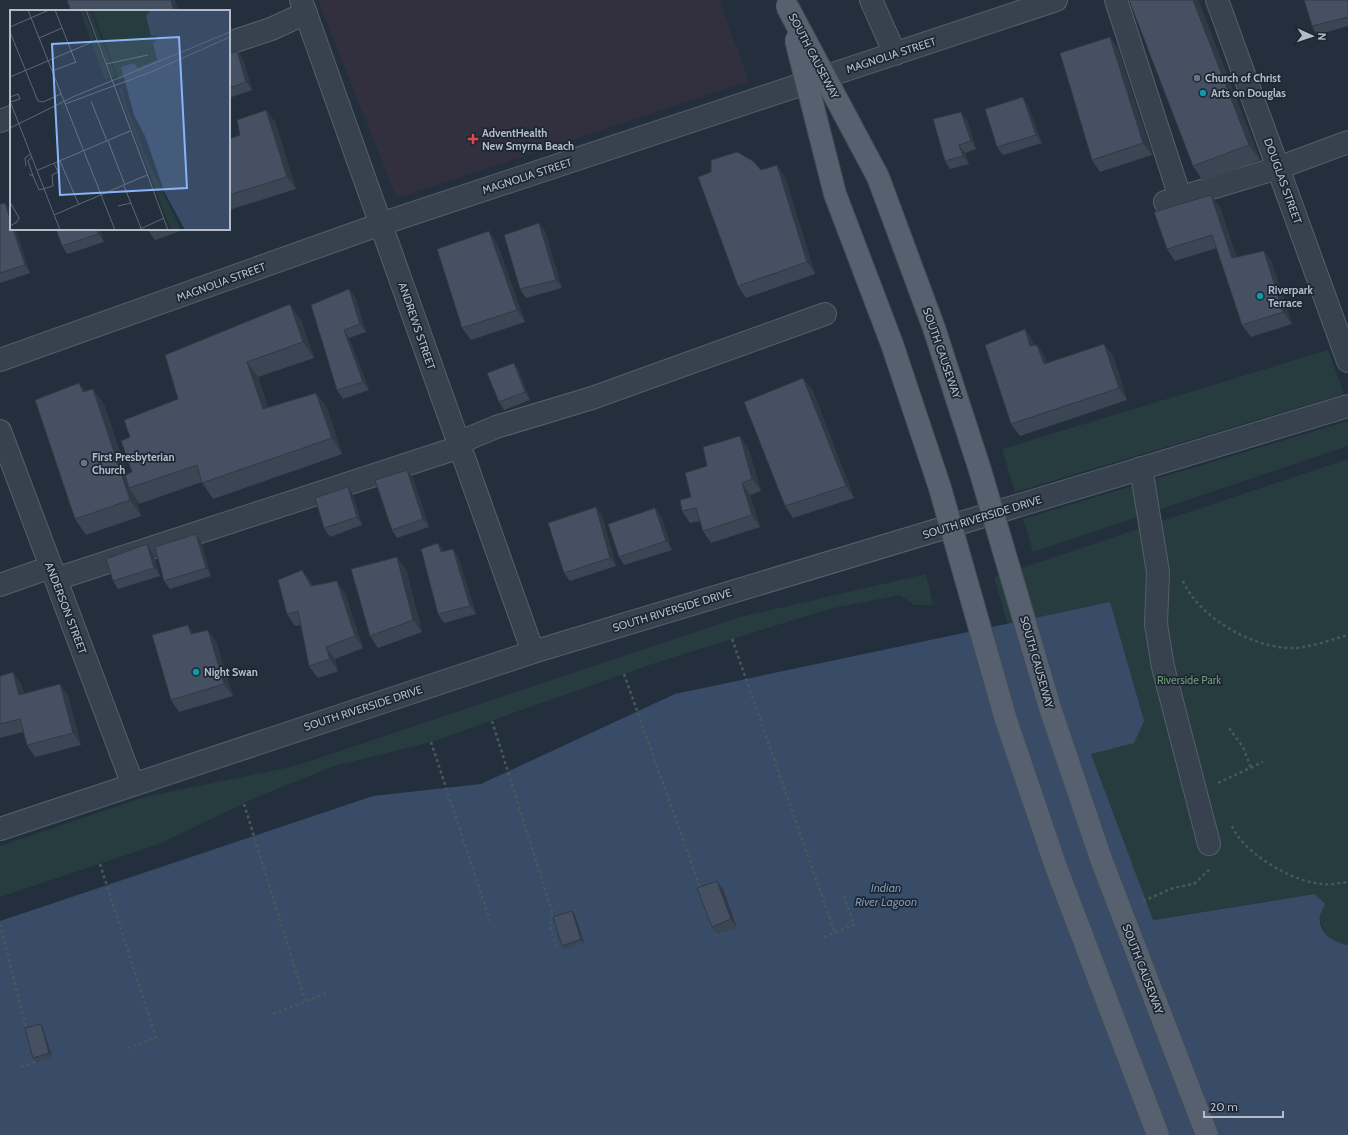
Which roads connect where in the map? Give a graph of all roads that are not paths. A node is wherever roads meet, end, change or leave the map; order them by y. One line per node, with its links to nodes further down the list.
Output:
1 (872, 0): 7 (street)
2 (1056, 0): 7 (street, MAGNOLIA STREET)
3 (1116, 0): 11 (street)
4 (1217, 0): 11 (street, DOUGLAS STREET)
5 (303, 7): 6 (street); 12 (street, ANDREWS STREET)
6 (230, 43)
7 (895, 54): 12 (street, MAGNOLIA STREET)
8 (10, 117): 9 (street)
9 (0, 121)
10 (1348, 142): 11 (street)
11 (1278, 168): 15 (street, DOUGLAS STREET)
12 (382, 224): 14 (street, MAGNOLIA STREET); 18 (street, ANDREWS STREET)
13 (825, 314): 18 (street)
14 (0, 360)
15 (1348, 361)
16 (1348, 406): 19 (street, SOUTH RIVERSIDE DRIVE)
17 (0, 431): 20 (street, ANDERSON STREET)
18 (459, 445): 20 (street); 22 (street, ANDREWS STREET)
19 (1141, 468): 22 (street, SOUTH RIVERSIDE DRIVE); 25 (street)
20 (53, 573): 21 (street); 23 (street, ANDERSON STREET)
21 (0, 585)
22 (532, 652): 23 (street, SOUTH RIVERSIDE DRIVE)
23 (133, 785): 24 (street, SOUTH RIVERSIDE DRIVE)
24 (0, 829)
25 (1209, 844)
26 (1158, 1135): 27 (main road, SOUTH CAUSEWAY, bridge)
27 (1207, 1135)

